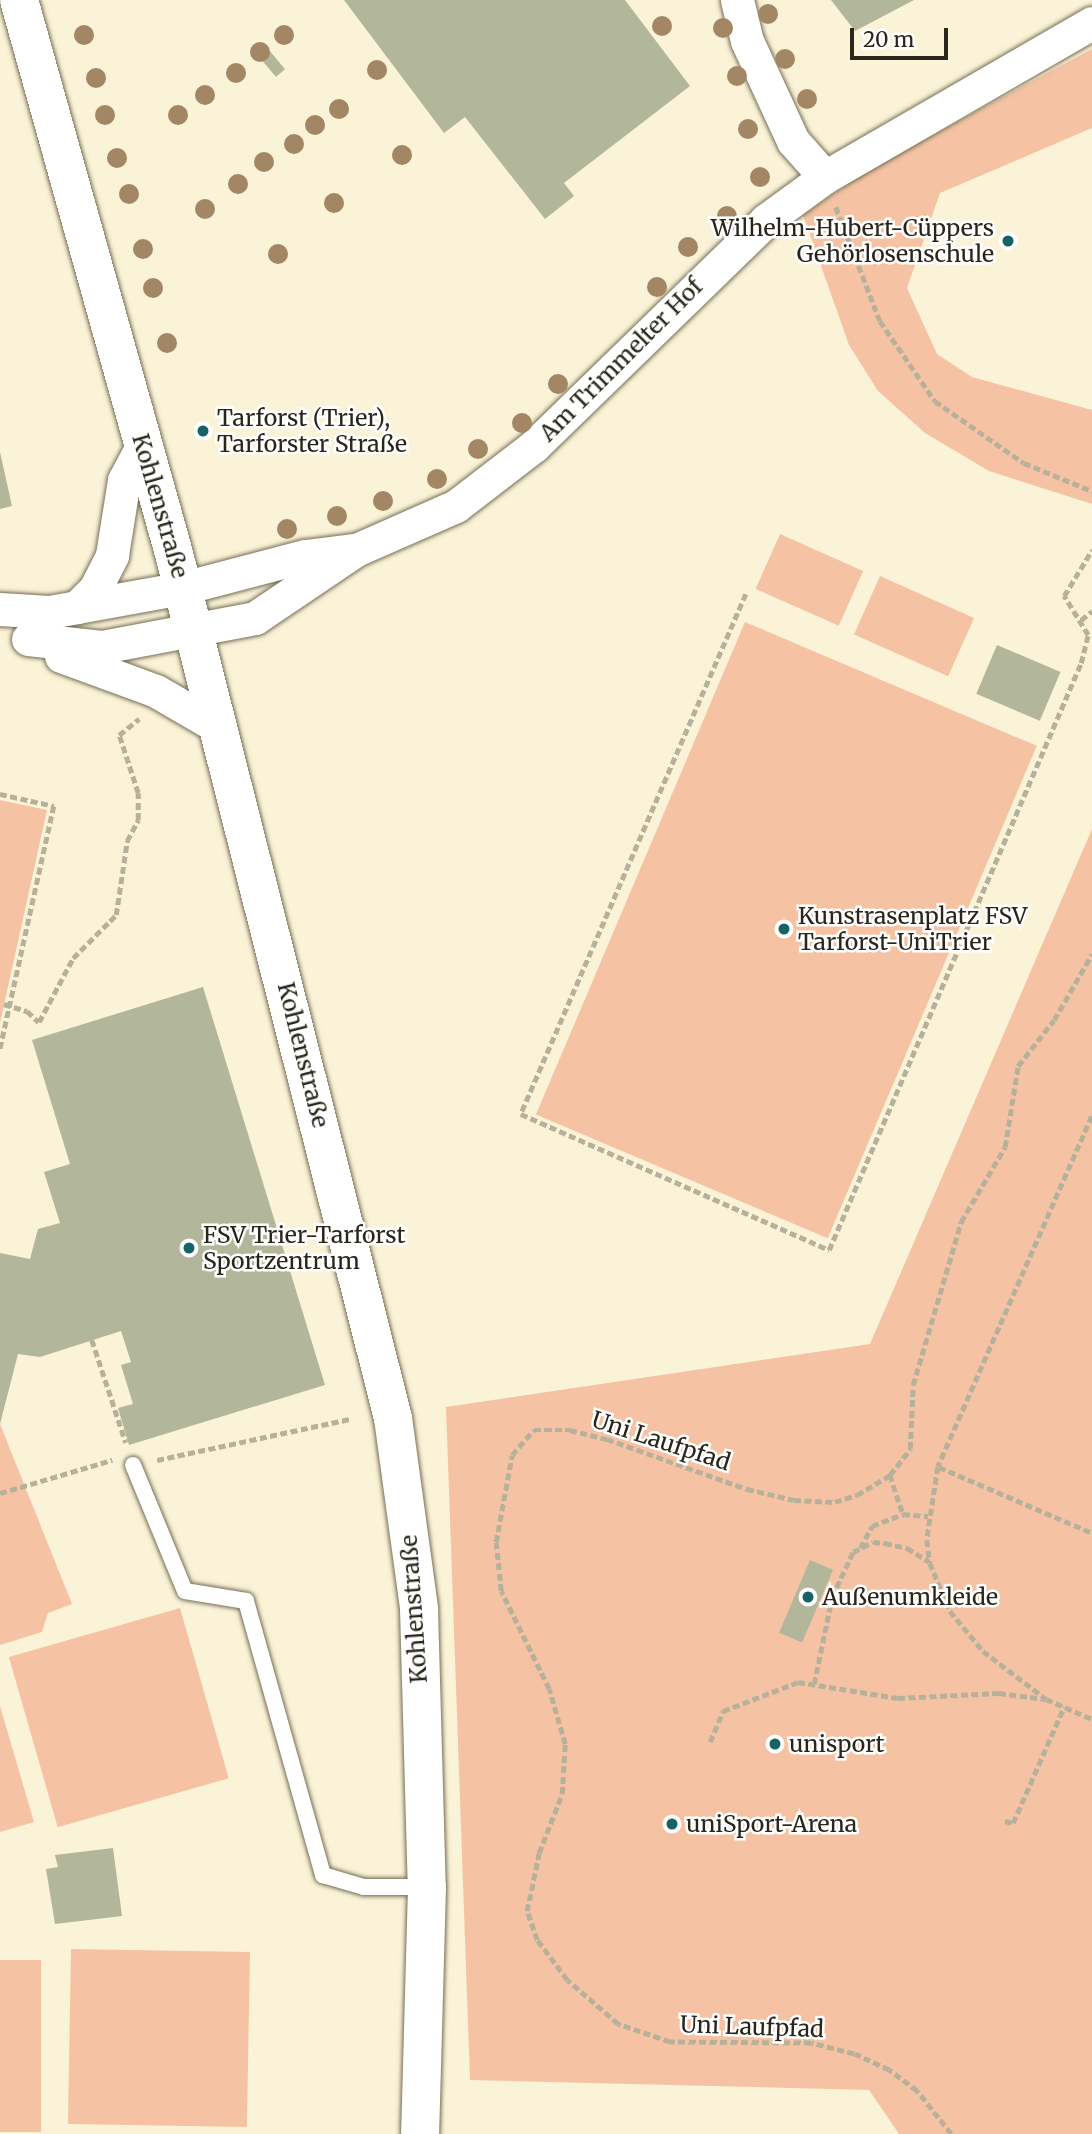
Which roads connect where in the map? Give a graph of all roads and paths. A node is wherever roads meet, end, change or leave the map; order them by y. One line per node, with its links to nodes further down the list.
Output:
1 (19, 0): 5 (main road, Kohlenstraße)
2 (737, 0): 4 (street)
3 (1092, 23): 4 (street, Am Trimmelter Hof)
4 (825, 177): 6 (path); 7 (street, Am Trimmelter Hof)
5 (143, 444): 9 (main road, Kohlenstraße); 11 (street)
6 (1092, 491)
7 (356, 550): 9 (street, Am Trimmelter Hof); 16 (street, Am Trimmelter Hof)
8 (1092, 550): 15 (path)
9 (183, 588): 11 (street, Am Trimmelter Hof); 16 (main road, Kohlenstraße)
10 (746, 594): 15 (path)
11 (77, 607): 12 (street, Am Trimmelter Hof)
12 (0, 609)
13 (1092, 611): 15 (path)
14 (0, 618): 17 (street)
15 (1081, 620)
16 (194, 631): 17 (street, Am Trimmelter Hof); 19 (main road, Kohlenstraße)
17 (28, 639): 19 (street)
18 (137, 723): 22 (path)
19 (218, 727): 42 (main road, Kohlenstraße)
20 (0, 794): 22 (path)
21 (1092, 954): 29 (path, Uni Laufpfad)
22 (7, 1005): 23 (path)
23 (0, 1050)
24 (1092, 1116): 28 (path)
25 (92, 1340): 27 (path)
26 (350, 1419): 27 (path)
27 (131, 1460): 30 (path); 42 (lane)
28 (938, 1467): 32 (path); 33 (path)
29 (890, 1475): 31 (path); 44 (path, Uni Laufpfad)
30 (0, 1493)
31 (903, 1514): 32 (path); 34 (path)
32 (928, 1516): 35 (path)
33 (1092, 1533)
34 (860, 1548): 35 (path); 36 (path)
35 (930, 1563): 37 (path)
36 (814, 1684): 37 (path); 40 (path)
37 (1046, 1699): 38 (path)
38 (1064, 1707): 39 (path); 41 (path)
39 (1092, 1718)
40 (710, 1742)
41 (1005, 1821)
42 (427, 1887): 43 (main road, Kohlenstraße)
43 (420, 2134)
44 (951, 2134)

